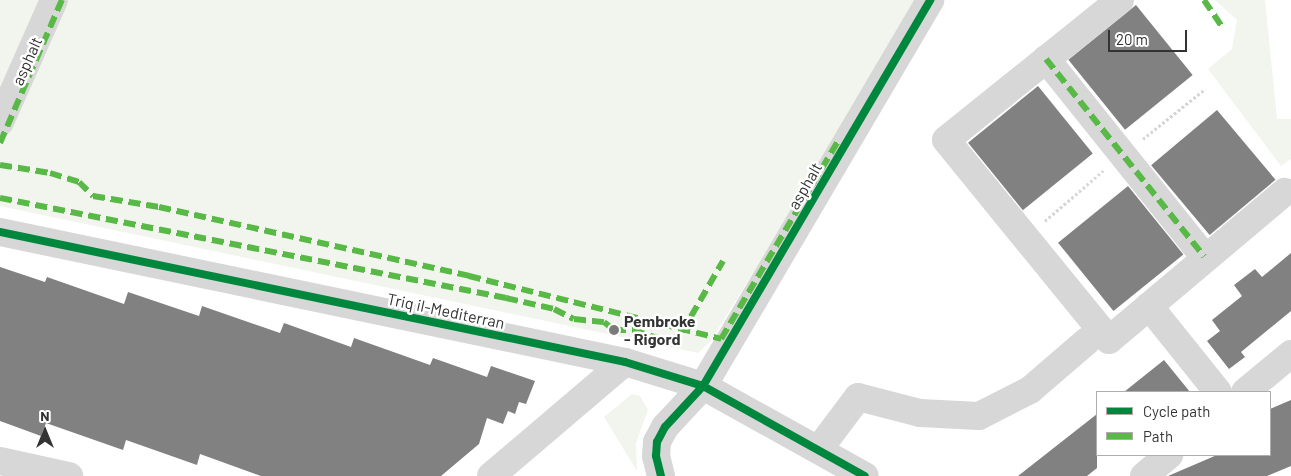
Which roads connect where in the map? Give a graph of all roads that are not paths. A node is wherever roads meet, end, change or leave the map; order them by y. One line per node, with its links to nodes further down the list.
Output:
1 (54, 0): 5 (street, asphalt)
2 (930, 0): 13 (street, asphalt)
3 (1120, 0): 4 (street)
4 (1046, 59): 8 (street); 9 (street)
5 (0, 122)
6 (1289, 179): 8 (street)
7 (0, 232): 12 (street, Triq il-Mediterran)
8 (1204, 256): 9 (street)
9 (1149, 306): 14 (street)
10 (1087, 341): 16 (street)
11 (1291, 354): 15 (street)
12 (625, 362): 13 (street, Triq il-Mediterran); 20 (street)
13 (703, 386): 16 (street, Triq il-Mediterran); 21 (street, asphalt)
14 (1217, 391)
15 (1246, 391)
16 (820, 450): 22 (street, Triq il-Mediterran)
17 (1168, 456): 23 (street)
18 (0, 460): 19 (street)
19 (69, 476)
20 (491, 476)
21 (661, 476)
22 (865, 476)
23 (1144, 476)

